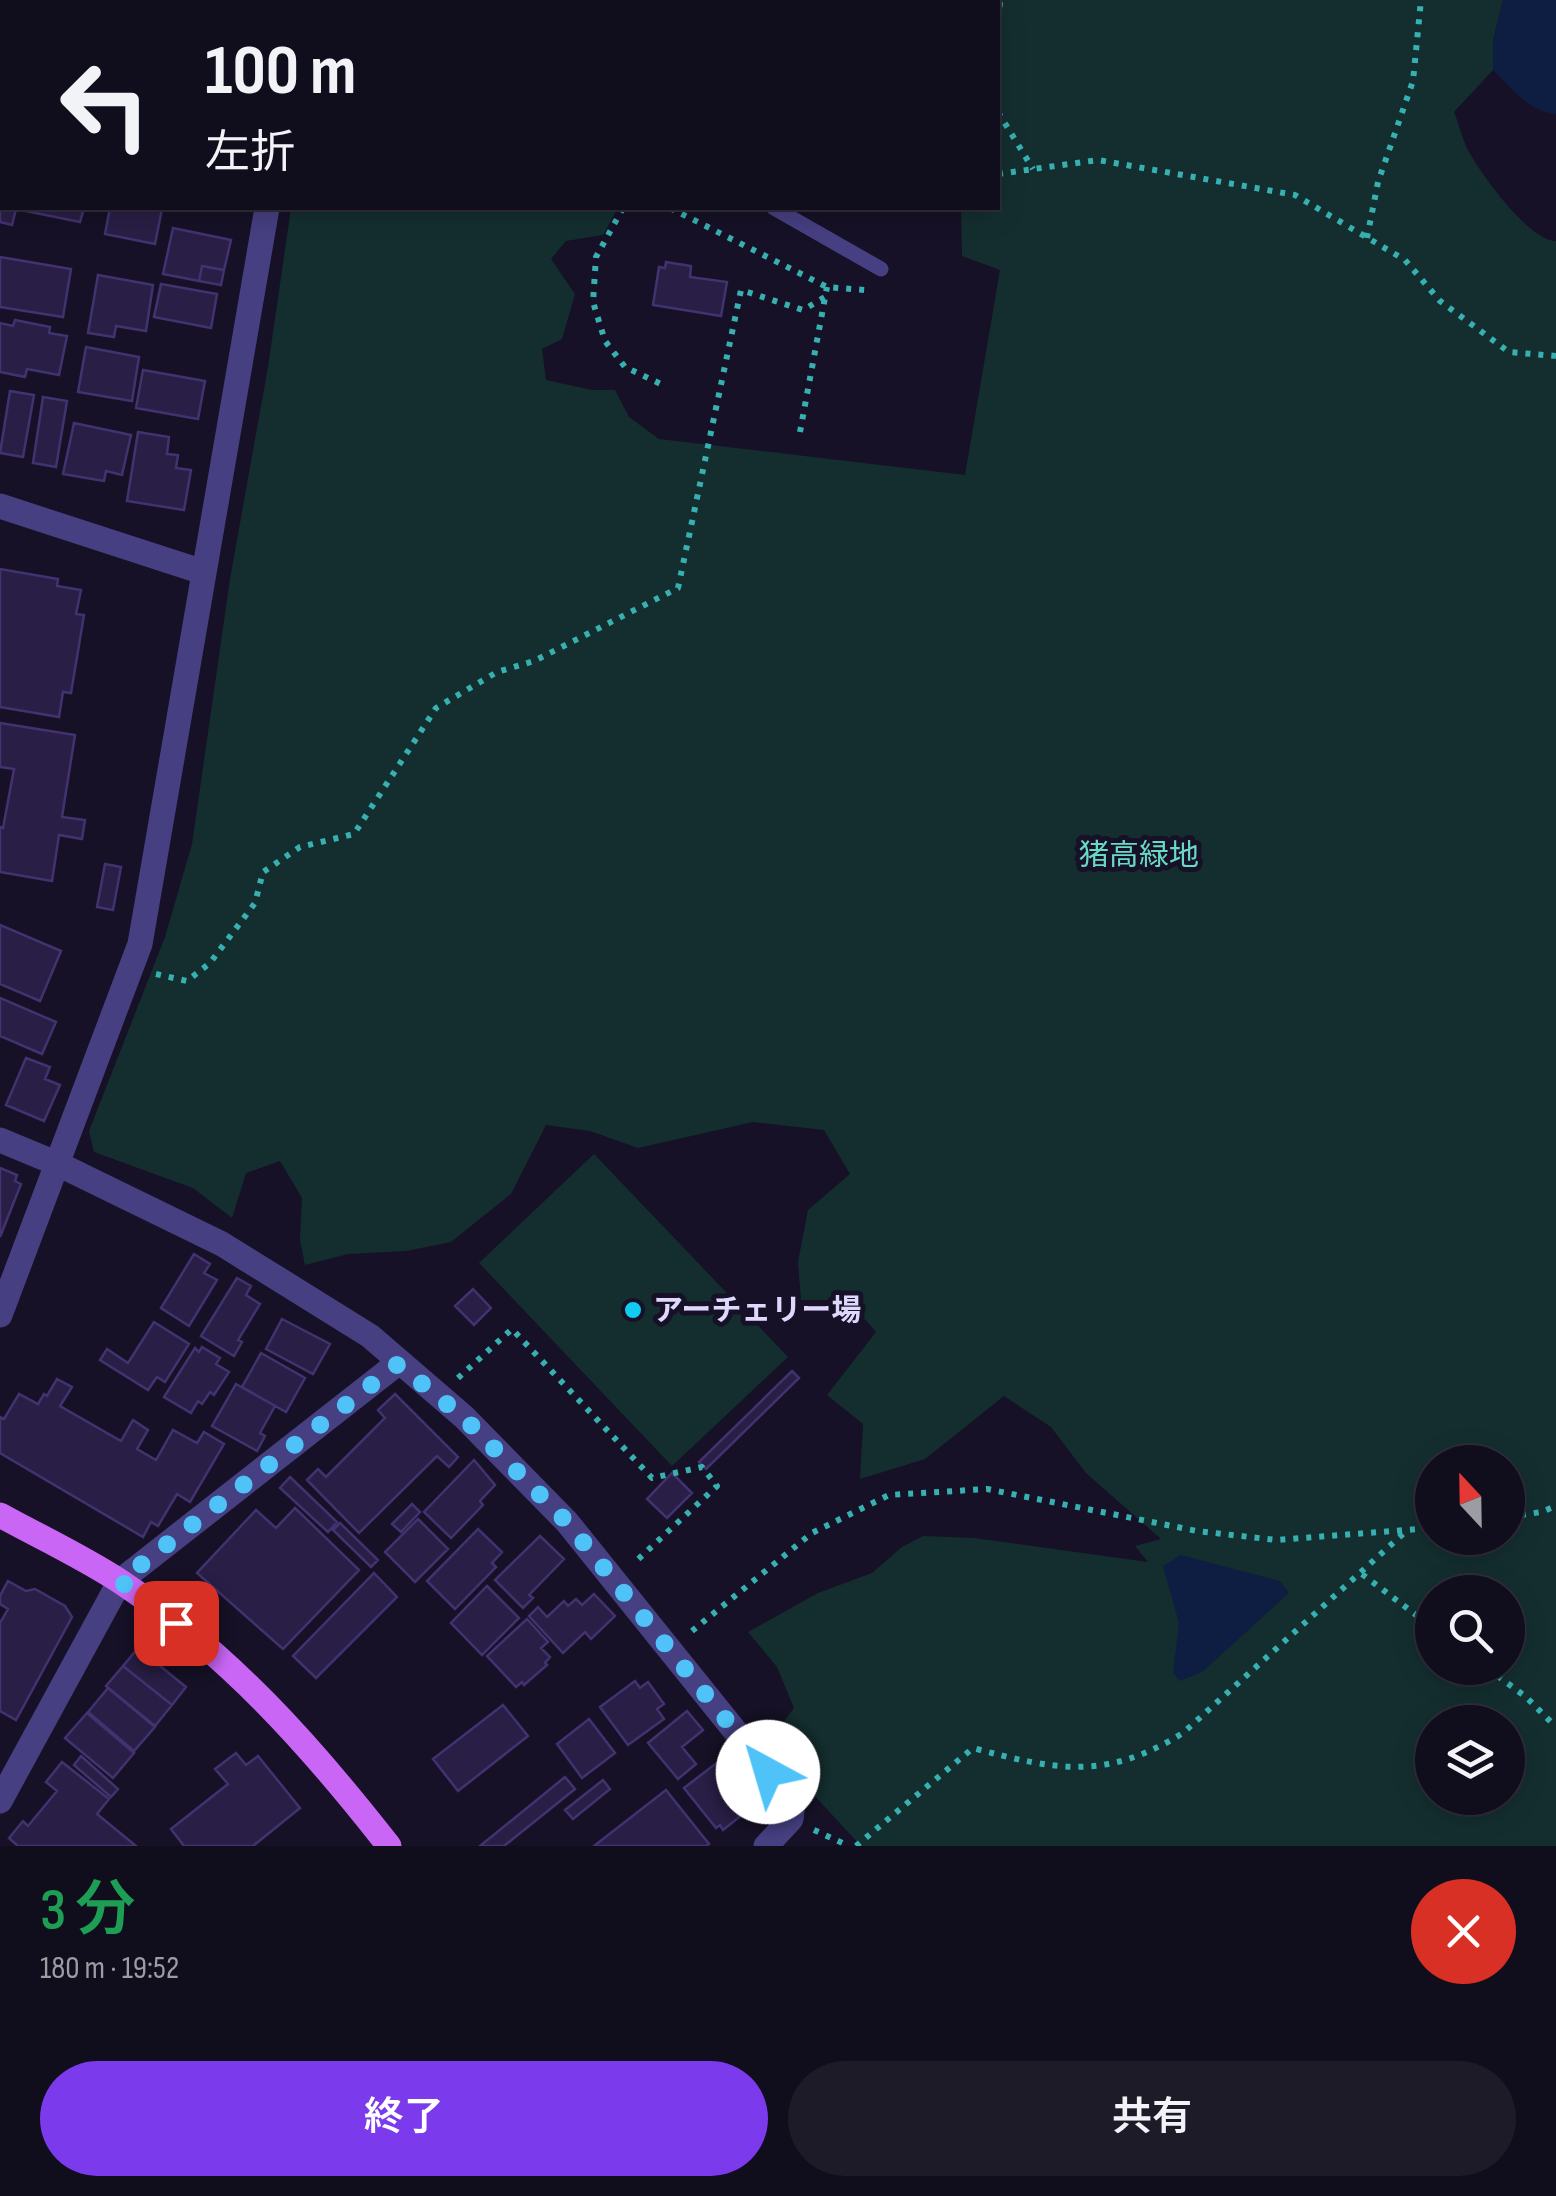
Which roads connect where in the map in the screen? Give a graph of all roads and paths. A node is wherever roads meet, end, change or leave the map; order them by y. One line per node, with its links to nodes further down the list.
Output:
1 (1421, 0): 9 (path)
2 (1000, 115): 3 (path)
3 (1033, 169): 4 (path); 9 (path)
4 (1000, 174)
5 (267, 210): 18 (street)
6 (622, 210): 15 (path)
7 (674, 210): 11 (path)
8 (778, 210): 10 (lane)
9 (1367, 238): 14 (path)
10 (881, 269)
11 (827, 286): 12 (path); 13 (path)
12 (871, 290)
13 (825, 297): 16 (path); 19 (path)
14 (1556, 356)
15 (663, 385)
16 (800, 432)
17 (0, 506): 18 (street)
18 (203, 572): 19 (street)
19 (131, 969): 21 (street)
20 (0, 1140): 21 (street)
21 (58, 1164): 22 (street); 23 (street)
22 (0, 1315)
23 (398, 1364): 24 (street); 31 (street)
24 (438, 1396): 32 (street); 32 (path)
25 (1556, 1506): 26 (path)
26 (1525, 1513)
27 (0, 1515): 31 (main road)
28 (1415, 1531): 29 (path)
29 (1405, 1532): 30 (path); 34 (path)
30 (1362, 1574): 33 (path); 40 (path)
31 (120, 1581): 37 (street); 38 (main road)
32 (615, 1581): 34 (street)
33 (1415, 1614)
34 (668, 1651): 39 (street)
35 (1511, 1685): 36 (path)
36 (1556, 1727)
37 (0, 1801)
38 (390, 1846)
39 (766, 1846)
40 (856, 1846)

